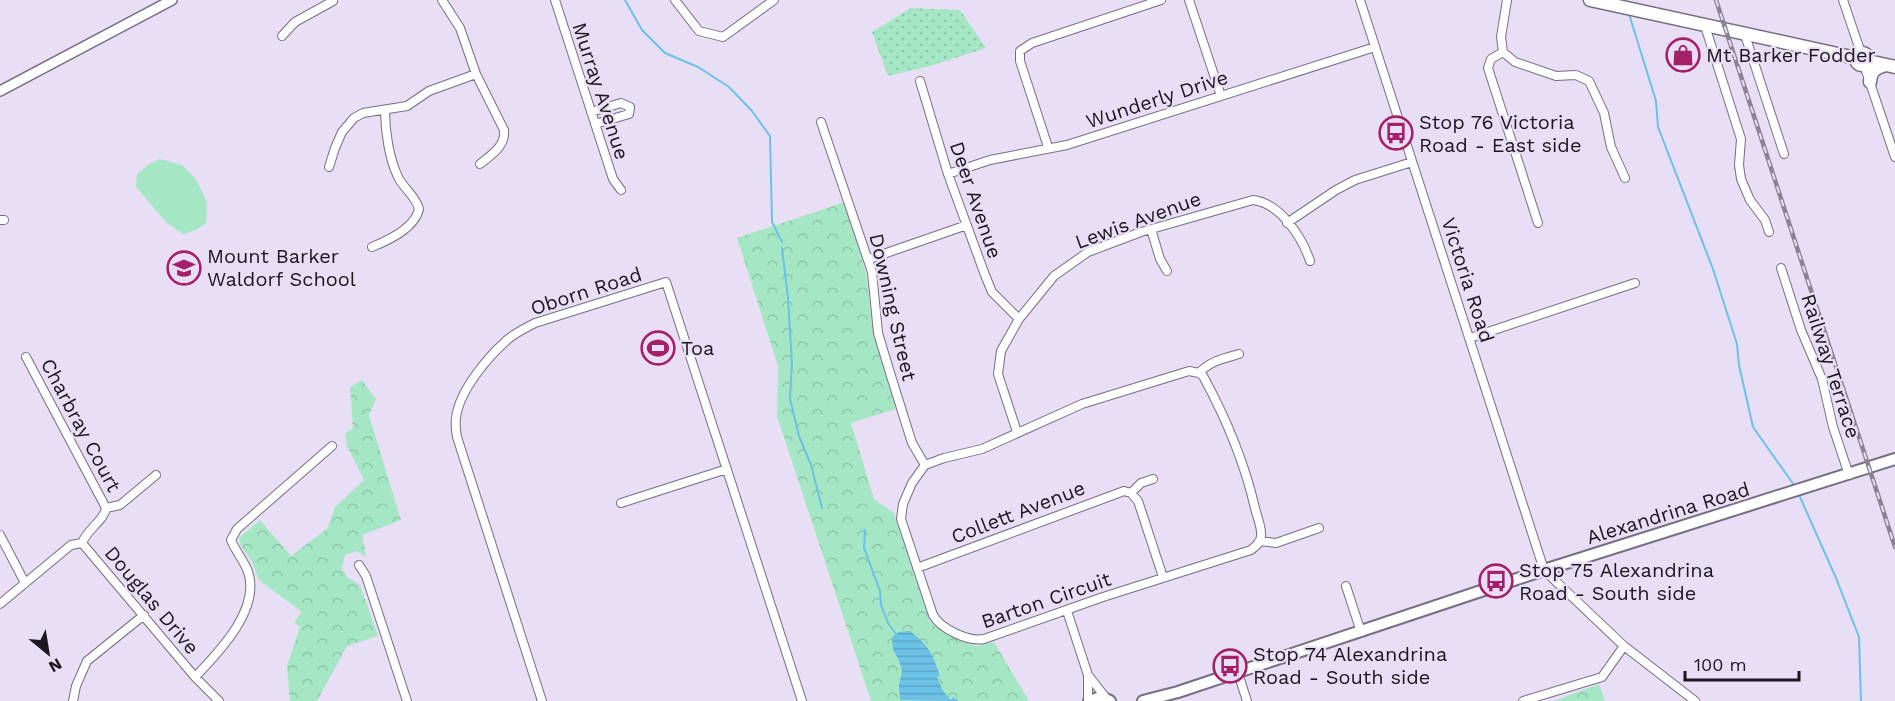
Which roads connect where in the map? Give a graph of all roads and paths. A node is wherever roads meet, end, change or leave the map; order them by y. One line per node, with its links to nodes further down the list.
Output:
1 (172, 0): 23 (street)
2 (333, 0): 15 (street)
3 (442, 0): 20 (street)
4 (555, 0): 26 (street, Murray Avenue)
5 (675, 0): 6 (street)
6 (774, 0)
7 (1161, 0): 29 (street)
8 (1189, 0): 24 (street)
9 (1360, 0): 16 (street, Victoria Road)
10 (1507, 0): 17 (street)
11 (1590, 0): 13 (main road)
12 (1844, 0): 18 (street)
13 (1706, 26): 14 (main road); 42 (street)
14 (1745, 35): 18 (main road); 30 (street)
15 (282, 36)
16 (1375, 47): 24 (street, Wunderly Drive); 32 (street, Victoria Road)
17 (1503, 52): 36 (street); 39 (street)
18 (1862, 56): 19 (main road); 22 (street)
19 (1890, 66): 22 (main road)
20 (476, 74): 25 (street); 33 (street)
21 (920, 81): 35 (street, Deer Avenue)
22 (1870, 82): 31 (street)
23 (0, 91)
24 (1221, 96): 29 (street, Wunderly Drive)
25 (385, 110): 34 (street); 43 (street)
26 (591, 112): 28 (street, Murray Avenue); 28 (street)
27 (821, 122): 44 (street, Downing Street)
28 (595, 124): 37 (street, Murray Avenue)
29 (1047, 147): 35 (street, Wunderly Drive)
30 (1784, 154)
31 (1895, 157)
32 (1412, 162): 38 (street); 50 (street, Victoria Road)
33 (480, 164)
34 (329, 167)
35 (948, 174): 40 (street, Deer Avenue)
36 (1625, 178)
37 (621, 190)
38 (1287, 223): 41 (street, Lewis Avenue); 45 (street, Lewis Avenue)
39 (1538, 223)
40 (967, 225): 44 (street); 49 (street, Deer Avenue)
41 (1151, 229): 47 (street); 49 (street, Lewis Avenue)
42 (1769, 232)
43 (372, 247)
44 (868, 259): 57 (street, Downing Street)
45 (1310, 261)
46 (1781, 268): 59 (street, Railway Terrace)
47 (1167, 271)
48 (1635, 283): 50 (street)
49 (1019, 319): 54 (street, Lewis Avenue)
50 (1470, 338): 71 (street, Victoria Road)
51 (1239, 354): 53 (street)
52 (26, 357): 64 (street, Charbray Court)
53 (1199, 373): 54 (street); 67 (street)
54 (1017, 432): 57 (street)
55 (332, 446): 82 (street)
56 (1895, 459): 59 (main road, Alexandrina Road)
57 (925, 465): 70 (street, Barton Circuit)
58 (727, 469): 63 (street); 87 (street, Oborn Road); 88 (street, Oborn Road)
59 (1849, 475): 71 (main road, Alexandrina Road)
60 (156, 476): 64 (street, Charbray Court)
61 (1154, 479): 62 (street, Collett Avenue)
62 (1131, 493): 70 (street, Collett Avenue); 72 (street)
63 (621, 503)
64 (106, 508): 68 (street, Charbray Court)
65 (1319, 528): 67 (street)
66 (0, 535): 73 (street)
67 (1260, 541): 72 (street, Barton Circuit)
68 (82, 543): 73 (street, Douglas Drive); 77 (street, Douglas Drive)
69 (359, 565): 86 (street)
70 (917, 568): 76 (street, Barton Circuit)
71 (1544, 570): 78 (main road, Alexandrina Road); 79 (street)
72 (1163, 577): 76 (street, Barton Circuit)
73 (25, 583): 75 (street, Douglas Drive)
74 (1346, 586): 78 (street)
75 (0, 604)
76 (1066, 611): 81 (street)
77 (144, 615): 82 (street, Douglas Drive); 84 (street)
78 (1360, 632): 80 (main road, Alexandrina Road)
79 (1624, 646): 92 (street); 93 (street)
80 (1238, 673): 90 (main road, Alexandrina Road); 91 (street)
81 (1088, 675): 83 (street); 89 (street)
82 (195, 677): 85 (street, Douglas Drive)
83 (1108, 700): 89 (main road)
84 (73, 701)
85 (219, 701)
86 (407, 701)
87 (542, 701)
88 (802, 701)
89 (1089, 701)
90 (1143, 701)
91 (1247, 701)
92 (1523, 701)
93 (1695, 701)

